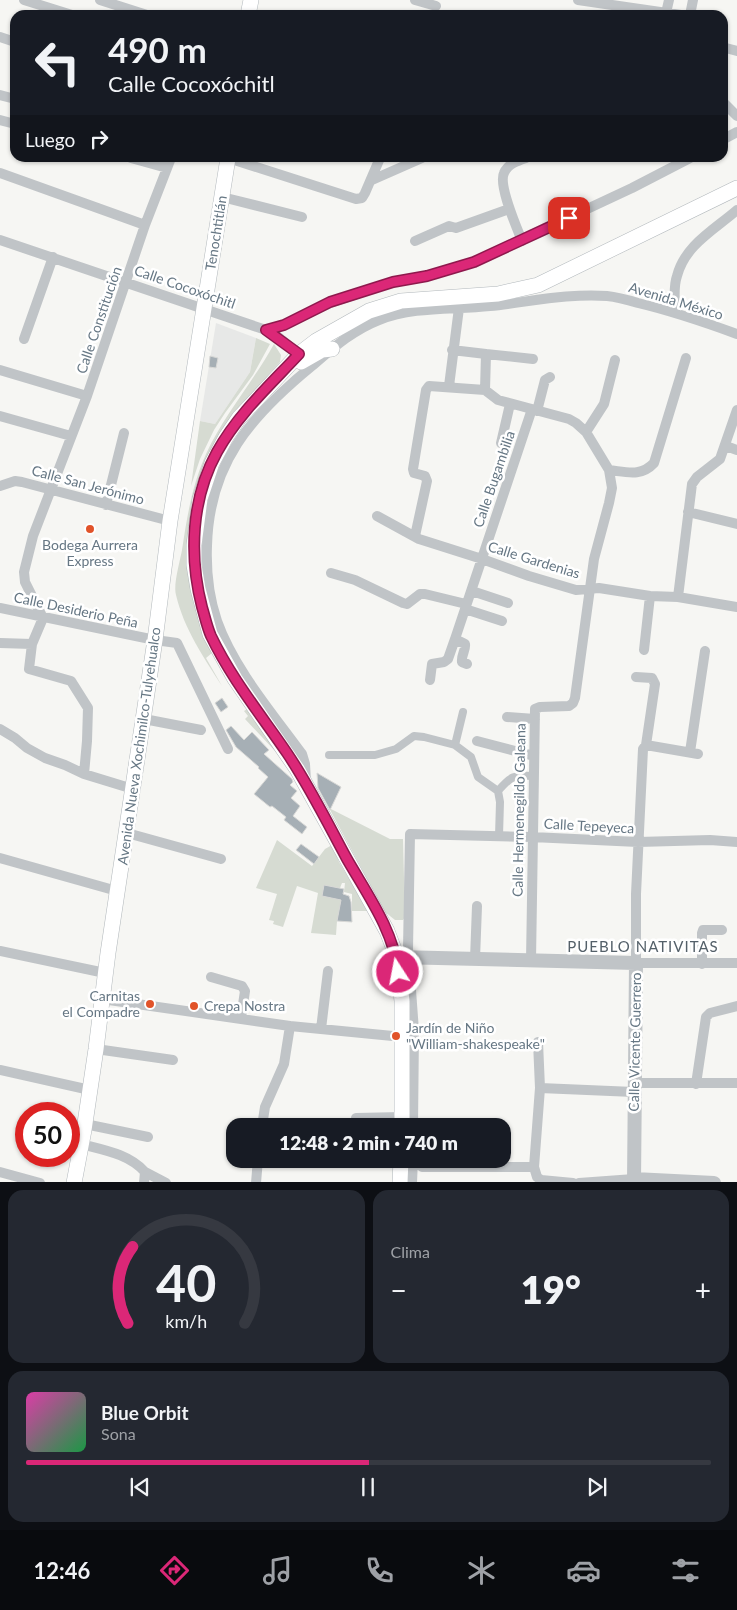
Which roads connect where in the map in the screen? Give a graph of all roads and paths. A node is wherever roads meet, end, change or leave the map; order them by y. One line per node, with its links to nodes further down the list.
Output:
1 (24, 0): 6 (street)
2 (100, 0): 7 (street)
3 (415, 0): 5 (street)
4 (582, 0): 8 (street)
5 (436, 7)
6 (56, 10)
7 (131, 10)
8 (647, 10)
9 (728, 106): 10 (street)
10 (737, 116)
11 (145, 162): 19 (street)
12 (168, 162): 19 (street, Calle Constitución)
13 (227, 162): 23 (main road, Tenochtitlán)
14 (240, 162): 21 (street)
15 (379, 162): 21 (street)
16 (413, 162): 21 (street)
17 (509, 162): 24 (street)
18 (682, 162): 30 (street)
19 (166, 168): 27 (street, Calle Constitución)
20 (0, 174): 27 (street)
21 (372, 180)
22 (737, 188): 41 (main road)
23 (222, 197): 26 (street); 34 (main road, Tenochtitlán)
24 (510, 208): 29 (street); 30 (street)
25 (737, 210): 35 (street)
26 (302, 217)
27 (145, 225): 32 (street, Calle Constitución)
28 (0, 240): 31 (street, Calle Cocoxóchitl)
29 (415, 241)
30 (522, 241): 36 (street)
31 (53, 257): 32 (street, Calle Cocoxóchitl); 38 (street)
32 (127, 282): 34 (street, Calle Cocoxóchitl); 51 (street, Calle Constitución)
33 (459, 308): 35 (street, Avenida México); 39 (street, Avenida México); 40 (street)
34 (205, 309): 36 (street, Calle Cocoxóchitl); 68 (main road, Avenida Nueva Xochimilco-Tulyehualco)
35 (675, 312): 37 (street, Avenida México)
36 (266, 330): 41 (street, Calle Cocoxóchitl)
37 (737, 334)
38 (24, 339)
39 (332, 349): 46 (main road); 106 (street, Avenida México)
40 (452, 350): 42 (street); 49 (street)
41 (299, 354): 46 (main road)
42 (486, 354): 44 (street); 50 (street)
43 (686, 358): 62 (street)
44 (532, 359)
45 (615, 360): 56 (street)
46 (288, 366): 106 (main road)
47 (0, 370): 51 (street)
48 (550, 377): 53 (street, Calle Bugambilia)
49 (449, 386): 50 (street, Calle Hermenegildo Galeana); 70 (street, Calle Hermenegildo Galeana)
50 (485, 390): 52 (street, Calle Hermenegildo Galeana)
51 (87, 396): 58 (street, Calle Constitución)
52 (510, 404): 53 (street, Calle Hermenegildo Galeana); 59 (street)
53 (535, 410): 56 (street, Calle Hermenegildo Galeana); 71 (street, Calle Bugambilia)
54 (737, 410): 60 (street)
55 (0, 416): 58 (street)
56 (586, 432): 62 (street, Calle Hermenegildo Galeana)
57 (124, 433): 65 (street)
58 (71, 436): 64 (street, Calle Constitución)
59 (501, 444)
60 (726, 446): 61 (street); 66 (street)
61 (737, 450)
62 (609, 470): 73 (street, Calle Hermenegildo Galeana)
63 (0, 486): 64 (street, Calle San Jerónimo)
64 (51, 490): 65 (street, Calle San Jerónimo); 81 (street, Calle Constitución)
65 (106, 505): 68 (street, Calle San Jerónimo)
66 (688, 512): 69 (street); 76 (street)
67 (377, 516): 70 (street, Calle Gardenias)
68 (170, 521): 84 (main road, Avenida Nueva Xochimilco-Tulyehualco)
69 (737, 524)
70 (415, 536): 71 (street, Calle Gardenias)
71 (482, 559): 73 (street, Calle Gardenias); 74 (street, Calle Bugambilia)
72 (331, 573): 78 (street)
73 (590, 590): 75 (street, Calle Gardenias); 95 (street, Calle Hermenegildo Galeana)
74 (472, 591): 77 (street); 78 (street, Calle Bugambilia)
75 (650, 596): 76 (street, Calle Gardenias); 87 (street)
76 (678, 597): 79 (street, Calle Gardenias)
77 (508, 603)
78 (465, 607): 82 (street); 83 (street, Calle Bugambilia)
79 (737, 607)
80 (0, 608): 81 (street, Calle Desiderio Peña)
81 (43, 618): 84 (street, Calle Desiderio Peña); 86 (street)
82 (502, 621)
83 (455, 639): 89 (street); 91 (street, Calle Bugambilia)
84 (155, 640): 94 (main road, Avenida Nueva Xochimilco-Tulyehualco); 101 (street, Calle Desiderio Peña)
85 (0, 643): 86 (street)
86 (32, 644): 104 (street)
87 (644, 650)
88 (705, 651): 100 (street)
89 (467, 664)
90 (636, 677): 100 (street, Calle Vicente Guerrero)
91 (430, 680)
92 (463, 712): 99 (street)
93 (507, 717): 95 (street)
94 (144, 719): 97 (street); 107 (main road, Avenida Nueva Xochimilco-Tulyehualco)
95 (535, 719): 103 (street, Calle Hermenegildo Galeana)
96 (0, 730): 104 (street)
97 (201, 730)
98 (477, 741): 103 (street)
99 (454, 745): 102 (street); 108 (street)
100 (644, 747): 112 (street, Calle Vicente Guerrero)
101 (228, 749)
102 (329, 755)
103 (534, 756): 105 (street, Calle Hermenegildo Galeana)
104 (84, 774): 107 (street)
105 (533, 776): 108 (street); 111 (street, Calle Hermenegildo Galeana)
106 (306, 785): 120 (main road)
107 (133, 789): 109 (main road, Avenida Nueva Xochimilco-Tulyehualco)
108 (498, 792): 110 (street)
109 (127, 833): 115 (street); 116 (main road, Avenida Nueva Xochimilco-Tulyehualco)
110 (499, 836): 111 (street, Calle Tepeyeca); 118 (street, Calle Tepeyeca)
111 (532, 837): 112 (street, Calle Tepeyeca); 124 (street, Calle Hermenegildo Galeana)
112 (638, 842): 113 (street, Calle Tepeyeca); 125 (street, Calle Vicente Guerrero)
113 (737, 842)
114 (0, 858): 116 (street)
115 (221, 859)
116 (117, 891): 129 (main road, Avenida Nueva Xochimilco-Tulyehualco)
117 (477, 906): 123 (street)
118 (408, 928): 120 (street); 122 (street)
119 (722, 930): 127 (street)
120 (387, 931): 122 (main road)
121 (0, 951): 129 (street)
122 (403, 957): 123 (street); 136 (main road); 147 (street)
123 (475, 959): 124 (street)
124 (531, 961): 125 (street)
125 (636, 963): 127 (street); 143 (street, Calle Vicente Guerrero)
126 (737, 963): 127 (street)
127 (702, 964)
128 (328, 971): 135 (street)
129 (106, 973): 131 (main road, Avenida Nueva Xochimilco-Tulyehualco)
130 (212, 977): 133 (street)
131 (102, 999): 133 (street); 138 (main road, Avenida Nueva Xochimilco-Tulyehualco)
132 (737, 1006): 142 (street)
133 (241, 1018): 134 (street)
134 (290, 1026): 135 (street); 146 (street)
135 (321, 1029): 136 (street)
136 (403, 1038): 148 (main road)
137 (538, 1042): 144 (street)
138 (96, 1049): 139 (street); 145 (main road, Avenida Nueva Xochimilco-Tulyehualco)
139 (173, 1060)
140 (0, 1070): 145 (street)
141 (737, 1083): 142 (street)
142 (696, 1084): 143 (street)
143 (634, 1087): 144 (street); 159 (street, Calle Vicente Guerrero)
144 (540, 1088): 153 (street)
145 (90, 1090): 150 (main road, Avenida Nueva Xochimilco-Tulyehualco)
146 (264, 1118)
147 (406, 1118)
148 (406, 1118)
149 (80, 1131): 150 (street)
150 (83, 1132): 151 (street); 158 (street); 161 (main road, Avenida Nueva Xochimilco-Tulyehualco)
151 (148, 1137)
152 (511, 1166): 153 (street)
153 (534, 1167): 166 (street)
154 (257, 1168): 163 (street)
155 (408, 1168): 164 (main road)
156 (410, 1168): 165 (street)
157 (0, 1172): 160 (street)
158 (144, 1177): 162 (street)
159 (634, 1181): 167 (street); 168 (street)
160 (40, 1182)
161 (74, 1182)
162 (166, 1182)
163 (256, 1182)
164 (400, 1182)
165 (412, 1182)
166 (573, 1182)
167 (579, 1182)
168 (714, 1182)

